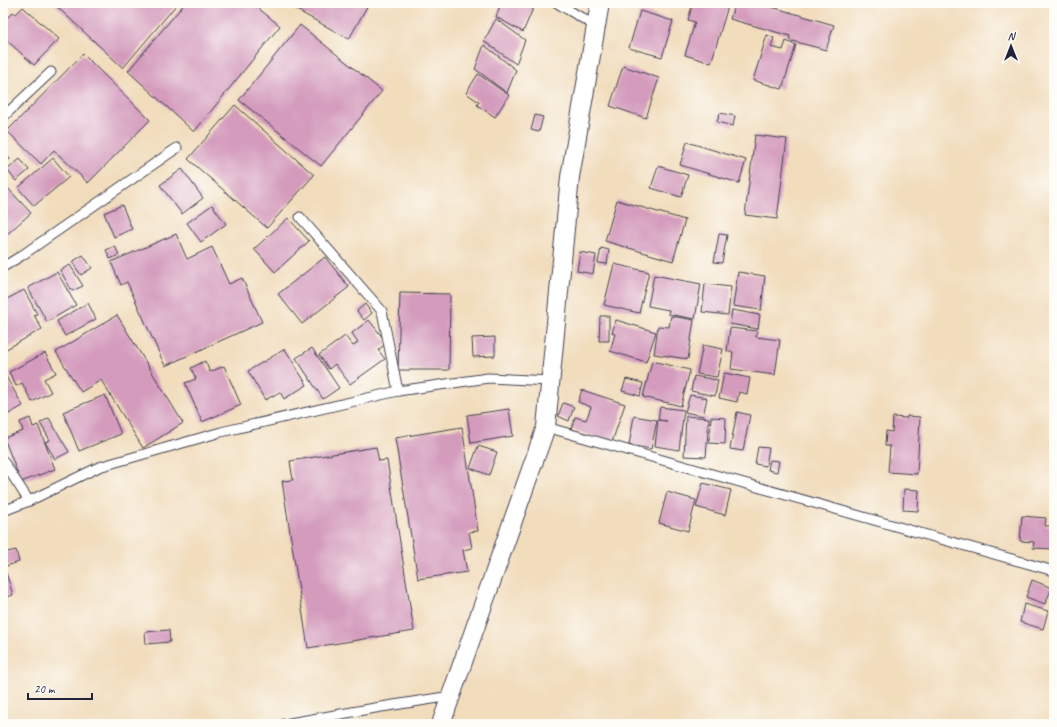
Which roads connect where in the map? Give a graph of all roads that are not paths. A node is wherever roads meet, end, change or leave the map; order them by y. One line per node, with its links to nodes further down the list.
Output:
1 (557, 3): 3 (lane)
2 (600, 3): 3 (street)
3 (596, 27): 9 (street)
4 (51, 72): 5 (lane)
5 (3, 117)
6 (177, 148): 8 (lane)
7 (300, 218): 10 (lane)
8 (3, 267)
9 (550, 381): 10 (lane); 11 (street)
10 (398, 391): 13 (lane)
11 (546, 427): 15 (lane); 16 (street)
12 (3, 461): 13 (lane)
13 (29, 501): 14 (lane)
14 (3, 512)
15 (1054, 571)
16 (451, 696): 17 (lane); 18 (street)
17 (284, 724)
18 (441, 724)

